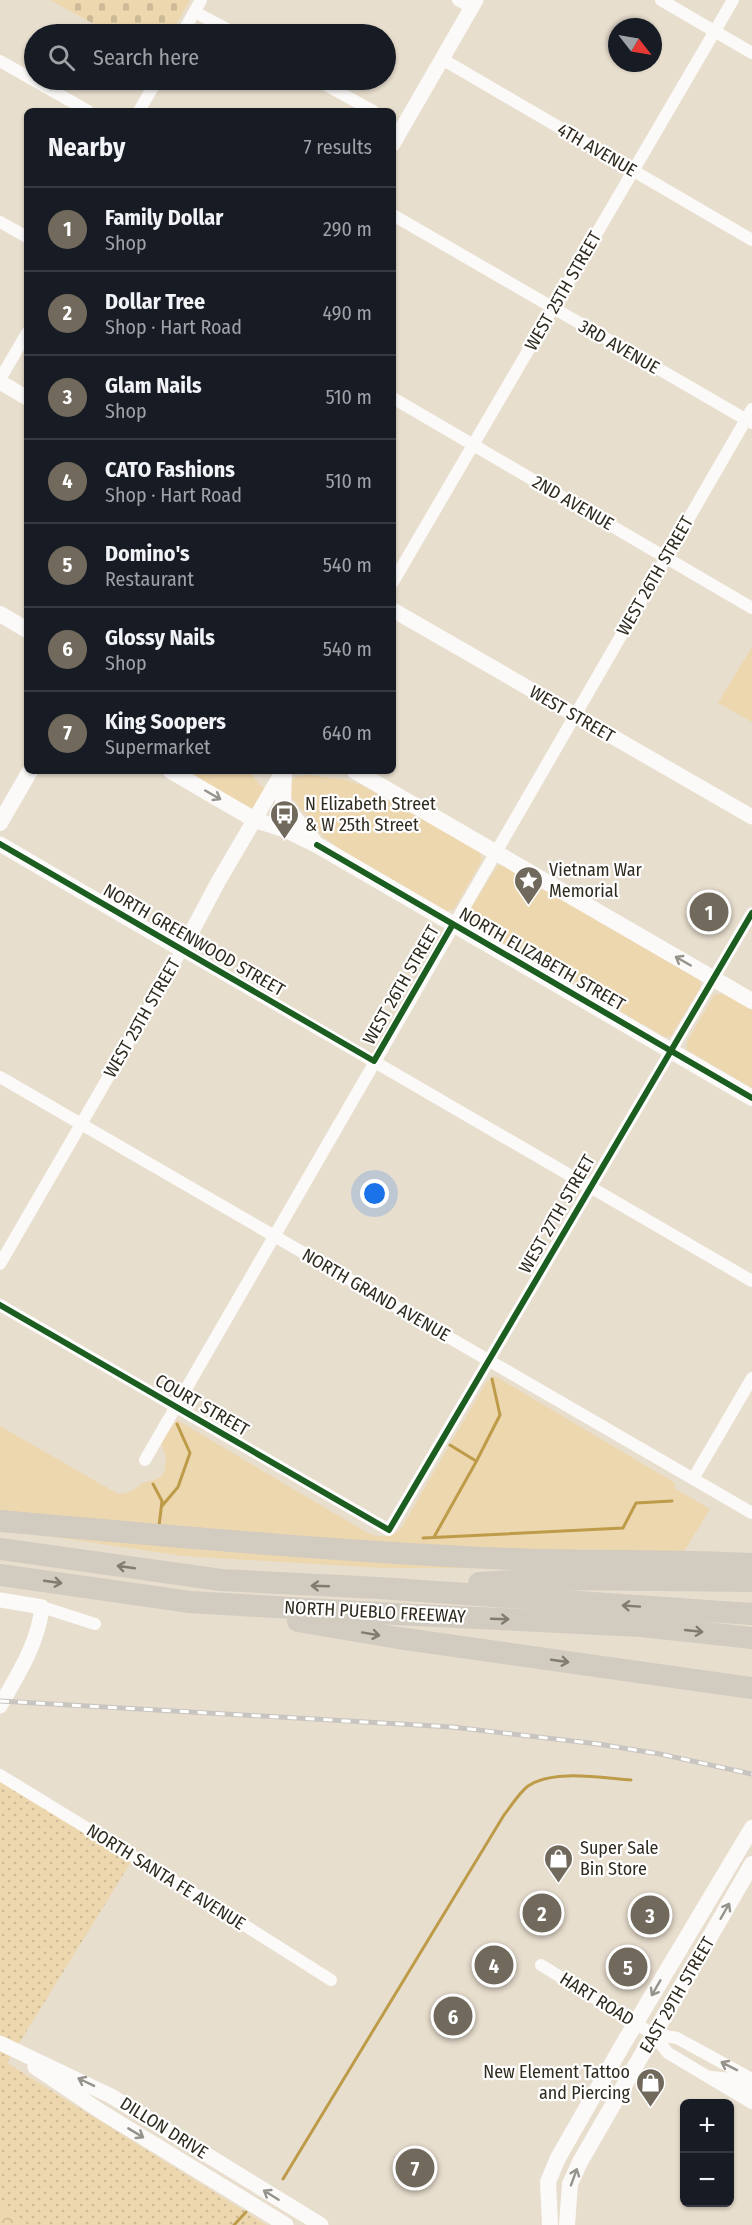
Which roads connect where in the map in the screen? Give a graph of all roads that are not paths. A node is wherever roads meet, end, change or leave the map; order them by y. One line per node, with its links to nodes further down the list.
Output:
1 (201, 0): 6 (street)
2 (458, 0): 5 (street)
3 (661, 0): 9 (street)
4 (733, 0): 9 (street, WEST 25TH STREET)
5 (474, 4): 11 (street)
6 (195, 12): 7 (street); 8 (street)
7 (188, 24)
8 (217, 24)
9 (715, 31): 10 (street); 21 (street, WEST 25TH STREET)
10 (752, 53)
11 (442, 59): 20 (street); 21 (street, 4TH AVENUE)
12 (0, 61): 13 (street)
13 (24, 75)
14 (51, 90): 17 (street)
15 (152, 90): 18 (street)
16 (335, 90): 19 (street)
17 (83, 108)
18 (142, 108)
19 (368, 108)
20 (398, 125)
21 (633, 171): 25 (street, 4TH AVENUE); 26 (street, WEST 25TH STREET)
22 (396, 217): 26 (street, 3RD AVENUE)
23 (0, 222): 24 (street)
24 (24, 235)
25 (752, 240)
26 (552, 308): 31 (street, 3RD AVENUE); 32 (street, WEST 25TH STREET)
27 (24, 338): 28 (street)
28 (0, 380): 29 (street)
29 (24, 396)
30 (396, 400): 32 (street, 2ND AVENUE)
31 (750, 417): 33 (street, WEST 26TH STREET)
32 (473, 445): 33 (street, 2ND AVENUE); 34 (street, WEST 25TH STREET)
33 (666, 557): 35 (street, 2ND AVENUE); 39 (street, WEST 26TH STREET)
34 (396, 577)
35 (752, 608)
36 (396, 612): 39 (street, WEST STREET)
37 (0, 614): 38 (main road)
38 (24, 628)
39 (575, 715): 45 (street, WEST STREET); 50 (street, WEST 26TH STREET)
40 (28, 774): 47 (main road)
41 (176, 774): 46 (main road, NORTH ELIZABETH STREET, one-way to 46)
42 (282, 774): 46 (street, WEST 25TH STREET)
43 (284, 774): 49 (main road)
44 (360, 774): 50 (main road)
45 (752, 817)
46 (255, 820): 49 (main road, NORTH ELIZABETH STREET); 53 (street, WEST 25TH STREET)
47 (0, 823)
48 (0, 844): 53 (street, NORTH GREENWOOD STREET)
49 (317, 845): 52 (main road, NORTH ELIZABETH STREET)
50 (495, 852): 52 (street, WEST 26TH STREET); 54 (main road, one-way to 50)
51 (752, 913): 54 (street, WEST 27TH STREET)
52 (453, 924): 56 (main road, NORTH ELIZABETH STREET); 57 (street, WEST 26TH STREET)
53 (182, 950): 57 (street, NORTH GREENWOOD STREET); 60 (street, WEST 25TH STREET)
54 (714, 979): 55 (main road); 56 (street, WEST 27TH STREET)
55 (752, 1001)
56 (671, 1051): 59 (main road, NORTH ELIZABETH STREET); 61 (street, WEST 27TH STREET)
57 (374, 1061): 61 (street, NORTH GREENWOOD STREET); 62 (street, WEST 26TH STREET)
58 (0, 1077): 60 (street, NORTH GRAND AVENUE)
59 (752, 1098)
60 (81, 1124): 62 (street, NORTH GRAND AVENUE); 63 (street, WEST 25TH STREET)
61 (590, 1187): 64 (street, NORTH GREENWOOD STREET); 66 (street, WEST 27TH STREET)
62 (274, 1236): 66 (street, NORTH GRAND AVENUE); 68 (street, WEST 26TH STREET)
63 (0, 1264)
64 (752, 1281)
65 (0, 1305): 68 (street, COURT STREET)
66 (489, 1361): 70 (street, NORTH GRAND AVENUE); 73 (street, WEST 27TH STREET)
67 (752, 1378): 70 (street)
68 (176, 1407): 69 (street, WEST 26TH STREET); 73 (street, COURT STREET)
69 (145, 1460)
70 (693, 1479): 71 (street, NORTH GRAND AVENUE)
71 (752, 1513)
72 (0, 1521): 75 (highway)
73 (389, 1530)
74 (0, 1549): 78 (highway, NORTH PUEBLO FREEWAY, one-way to 74)
75 (752, 1564)
76 (0, 1575): 80 (highway, NORTH PUEBLO FREEWAY, one-way to 80)
77 (752, 1581): 78 (highway)
78 (379, 1588): 82 (highway, NORTH PUEBLO FREEWAY, one-way to 78)
79 (0, 1599): 81 (street)
80 (190, 1602): 84 (highway, NORTH PUEBLO FREEWAY, one-way to 84); 85 (highway, one-way to 85)
81 (42, 1607): 83 (street); 88 (street)
82 (752, 1614)
83 (95, 1623)
84 (752, 1638)
85 (701, 1681): 86 (highway); 87 (highway)
86 (752, 1689)
87 (752, 1698)
88 (0, 1706)
89 (0, 1775): 93 (street, NORTH SANTA FE AVENUE)
90 (752, 1828): 94 (main road, EAST 29TH STREET, one-way to 94)
91 (752, 1864): 95 (main road, EAST 29TH STREET, one-way to 91)
92 (541, 1965): 94 (street, HART ROAD)
93 (331, 1980)
94 (636, 2023): 95 (street, HART ROAD); 101 (main road, EAST 29TH STREET)
95 (654, 2034): 97 (street, HART ROAD); 98 (street, HART ROAD, one-way to 95); 106 (main road, EAST 29TH STREET, one-way to 95)
96 (0, 2043): 102 (street, DILLON DRIVE, one-way to 102); 103 (street, DILLON DRIVE, one-way to 96)
97 (708, 2077): 99 (street); 100 (street, HART ROAD)
98 (752, 2079)
99 (752, 2092)
100 (752, 2103)
101 (548, 2199): 104 (street); 105 (main road, EAST 29TH STREET)
102 (286, 2225)
103 (321, 2225)
104 (544, 2225)
105 (550, 2225)
106 (567, 2225)

